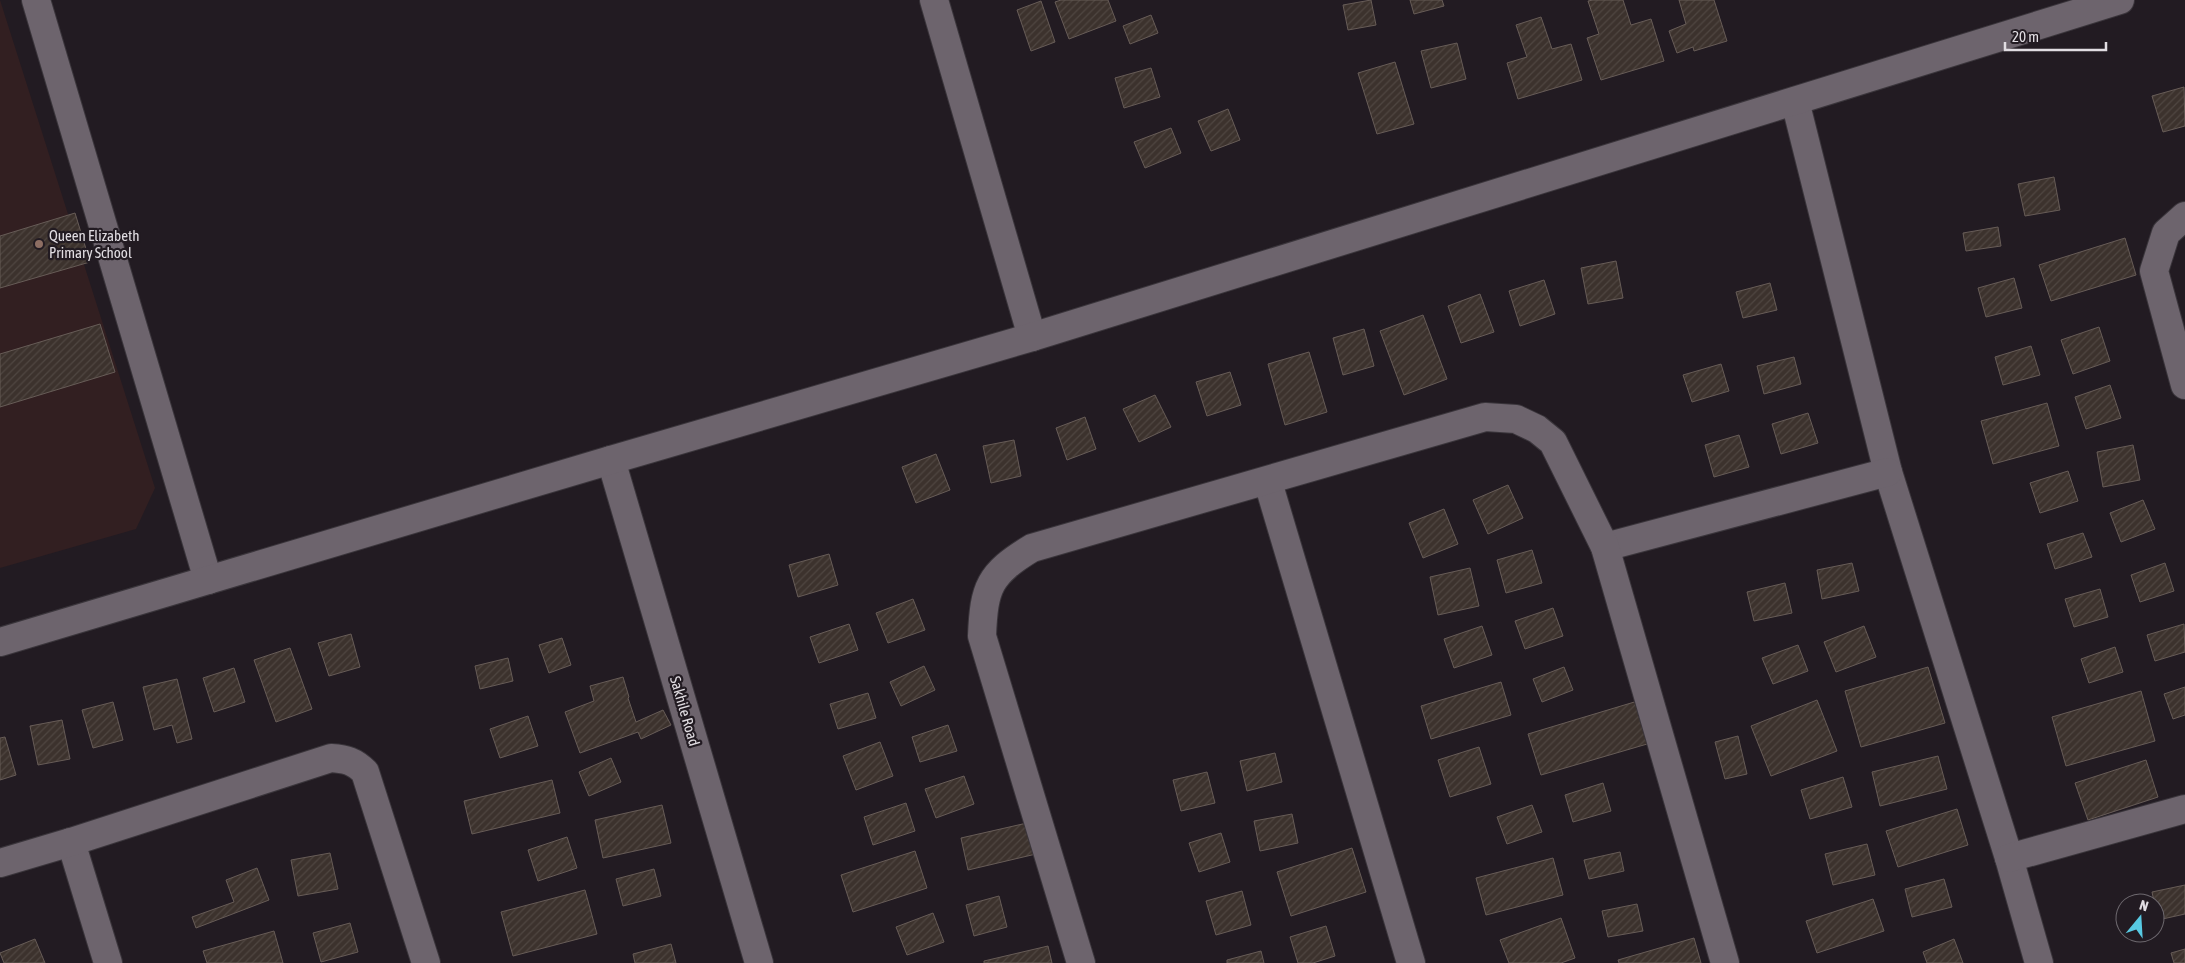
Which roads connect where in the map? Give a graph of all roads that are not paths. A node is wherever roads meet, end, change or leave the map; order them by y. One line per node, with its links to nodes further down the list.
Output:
1 (36, 0): 12 (street)
2 (934, 0): 6 (street)
3 (2120, 0): 4 (street)
4 (1794, 101): 6 (street); 9 (street)
5 (2185, 216): 7 (street)
6 (1032, 337): 8 (street)
7 (2185, 385)
8 (610, 460): 12 (street); 20 (street, Sakhile Road)
9 (1888, 472): 11 (street); 16 (street)
10 (1268, 482): 11 (street); 21 (street); 22 (street)
11 (1605, 547): 23 (street)
12 (208, 580): 13 (street)
13 (0, 642)
14 (2185, 809): 16 (street)
15 (71, 842): 17 (street); 18 (street); 19 (street)
16 (2009, 858): 24 (street)
17 (0, 863)
18 (108, 963)
19 (426, 963)
20 (759, 963)
21 (1081, 963)
22 (1411, 963)
23 (1725, 963)
24 (2039, 963)

